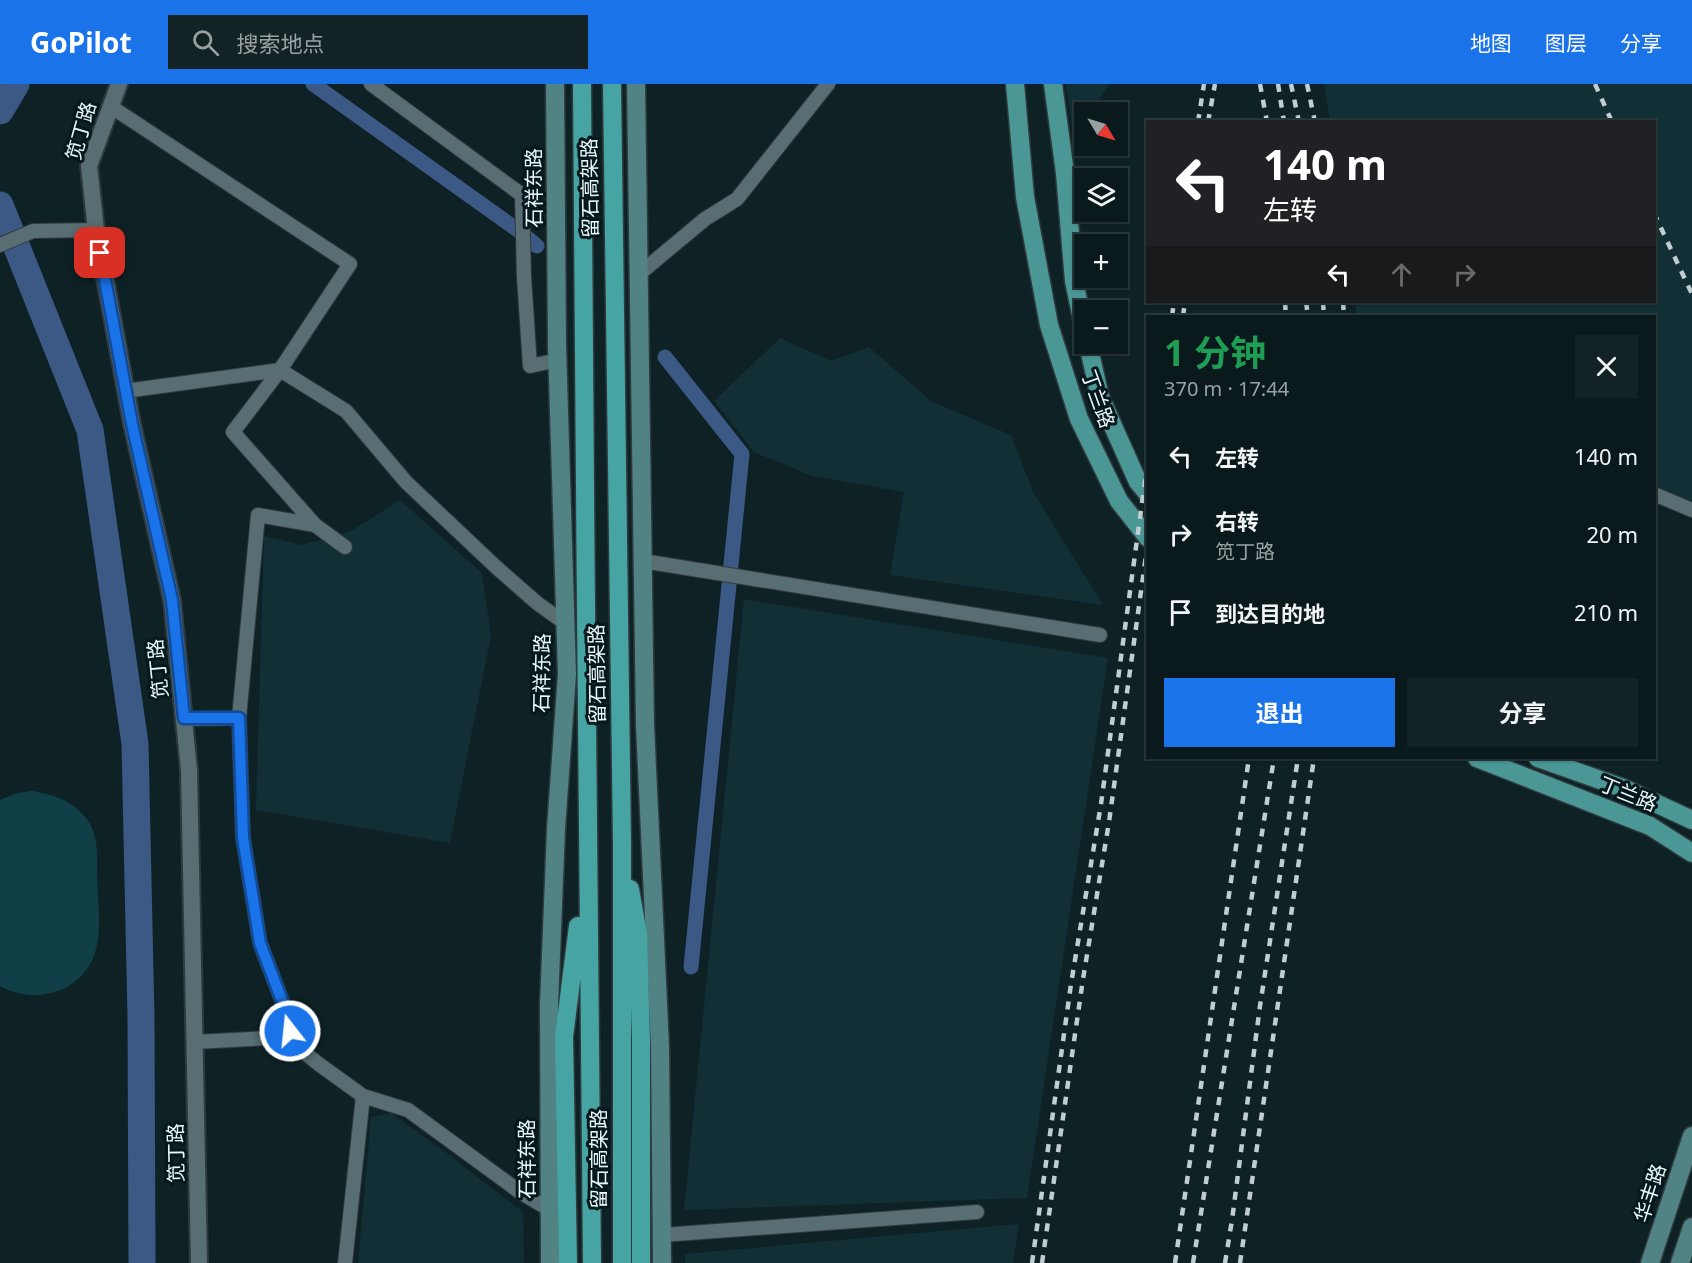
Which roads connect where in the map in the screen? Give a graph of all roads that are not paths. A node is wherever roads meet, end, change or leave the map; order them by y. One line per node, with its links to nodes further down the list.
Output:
1 (119, 84): 10 (street, 笕丁路)
2 (371, 84): 16 (street)
3 (555, 84): 16 (main road, 石祥东路)
4 (582, 84): 35 (highway, 留石高架路)
5 (612, 84): 33 (highway, 留石高架路)
6 (828, 84): 13 (street)
7 (1015, 84): 23 (main road, 丁兰路)
8 (1053, 84): 14 (main road)
9 (639, 86): 13 (main road)
10 (110, 106): 11 (street, 笕丁路); 17 (street)
11 (96, 230): 12 (street); 18 (street, 笕丁路)
12 (0, 245)
13 (639, 274): 25 (main road)
14 (1078, 300)
15 (1090, 354): 19 (main road, 丁兰路)
16 (558, 360): 26 (main road, 石祥东路)
17 (280, 370): 18 (street); 22 (street); 26 (street)
18 (125, 391): 28 (street, 笕丁路)
19 (1146, 492)
20 (1656, 495): 21 (street)
21 (1692, 510)
22 (315, 525): 24 (street); 29 (street)
23 (1146, 535)
24 (345, 547)
25 (643, 561): 27 (street); 43 (main road)
26 (565, 623): 40 (main road, 石祥东路)
27 (1100, 634)
28 (184, 718): 29 (street); 37 (street, 笕丁路)
29 (239, 718): 36 (street)
30 (1479, 759): 34 (main road, 丁兰路)
31 (1541, 759): 32 (main road, 丁兰路)
32 (1692, 820)
33 (622, 843): 49 (highway, 留石高架路); 50 (highway)
34 (1692, 853)
35 (586, 858): 47 (highway); 48 (highway, 留石高架路)
36 (289, 1019): 37 (street); 38 (street)
37 (194, 1042): 44 (street, 笕丁路)
38 (363, 1096): 40 (street); 45 (street)
39 (1692, 1136): 52 (main road, 华丰路)
40 (550, 1210): 46 (main road, 石祥东路)
41 (977, 1212): 43 (street)
42 (1692, 1227): 53 (main road)
43 (662, 1235): 51 (main road)
44 (199, 1263)
45 (345, 1263)
46 (550, 1263)
47 (568, 1263)
48 (592, 1263)
49 (622, 1263)
50 (641, 1263)
51 (662, 1263)
52 (1650, 1263)
53 (1680, 1263)

